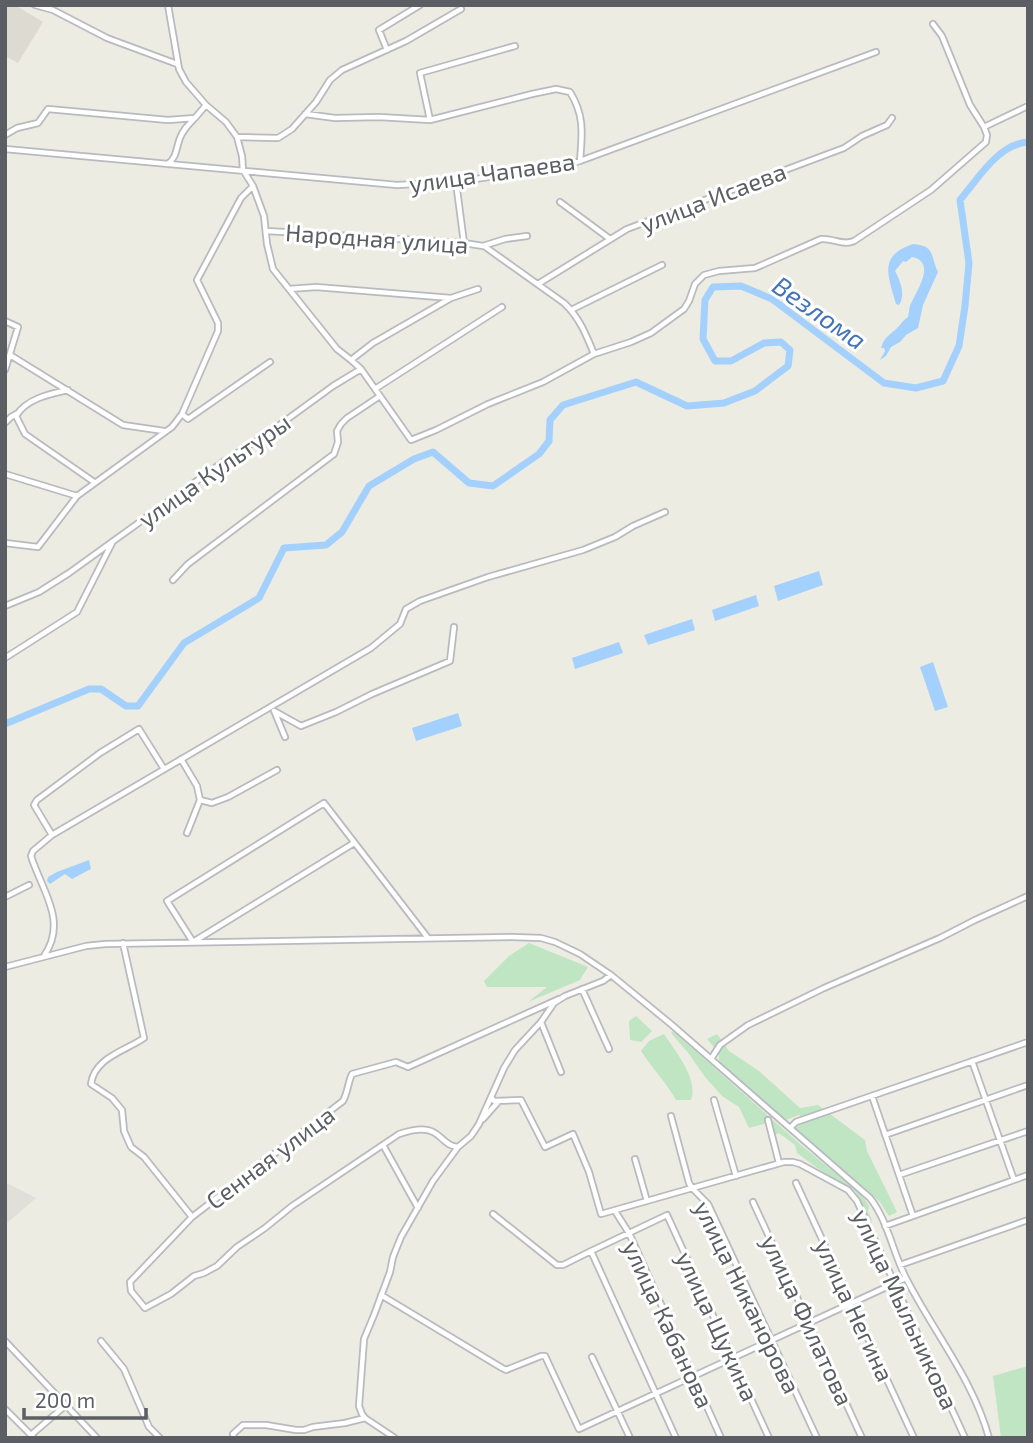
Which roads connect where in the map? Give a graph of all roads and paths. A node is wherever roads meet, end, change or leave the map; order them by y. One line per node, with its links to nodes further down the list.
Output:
1 (35, 5): 4 (street)
2 (168, 5): 10 (street)
3 (420, 5): 8 (street)
4 (54, 8): 10 (street)
5 (461, 9): 8 (street)
6 (933, 24): 17 (street)
7 (515, 46): 16 (street)
8 (387, 50): 13 (street)
9 (876, 52): 21 (street, улица Чапаева)
10 (177, 64): 11 (street)
11 (206, 105): 14 (street); 19 (street)
12 (1028, 106): 17 (street)
13 (305, 114): 16 (street); 19 (street)
14 (195, 118): 18 (street); 22 (street)
15 (892, 118): 29 (street, улица Исаева)
16 (430, 120): 21 (street)
17 (984, 127): 40 (street)
18 (5, 135)
19 (237, 137): 23 (street)
20 (5, 149): 22 (street, улица Чапаева)
21 (580, 161): 24 (street, улица Чапаева)
22 (168, 164): 23 (street, улица Чапаева)
23 (243, 170): 24 (street, улица Чапаева); 25 (street)
24 (456, 182): 30 (street)
25 (253, 186): 27 (street); 50 (street)
26 (560, 202): 29 (street)
27 (267, 231): 30 (street, Народная улица); 34 (street)
28 (527, 236): 31 (street, Народная улица)
29 (610, 239): 33 (street, улица Исаева)
30 (464, 243): 31 (street, Народная улица)
31 (483, 246): 33 (street)
32 (662, 265): 38 (street)
33 (538, 284): 38 (street)
34 (288, 289): 36 (street); 42 (street)
35 (478, 289): 36 (street)
36 (451, 298): 42 (street)
37 (502, 307): 46 (street)
38 (571, 310): 40 (street)
39 (5, 321): 41 (street)
40 (594, 354): 48 (street)
41 (10, 355): 45 (street); 47 (street)
42 (351, 360): 44 (street)
43 (270, 362): 50 (street)
44 (361, 369): 46 (street); 57 (street, улица Культуры)
45 (5, 370)
46 (375, 388): 48 (street)
47 (68, 390): 49 (street); 52 (street)
48 (380, 396): 59 (street)
49 (18, 413): 51 (street); 54 (street)
50 (181, 414): 52 (street)
51 (5, 423)
52 (165, 431): 54 (street)
53 (5, 474): 55 (street)
54 (94, 482): 55 (street)
55 (77, 496): 58 (street)
56 (665, 512): 63 (street)
57 (112, 542): 60 (street, улица Культуры); 62 (street)
58 (5, 543)
59 (173, 580)
60 (5, 606)
61 (454, 627): 63 (street)
62 (5, 658)
63 (272, 709): 64 (street); 65 (street)
64 (285, 737)
65 (181, 759): 66 (street); 68 (street)
66 (164, 769): 70 (street); 70 (street)
67 (277, 770): 68 (street)
68 (200, 800): 69 (street)
69 (187, 833)
70 (52, 835): 77 (street)
71 (354, 843): 71 (street); 75 (street)
72 (29, 885): 74 (street)
73 (1028, 896): 85 (street)
74 (5, 897)
75 (428, 939): 76 (street); 79 (street)
76 (124, 943): 77 (street); 117 (street)
77 (43, 957): 78 (street)
78 (5, 967)
79 (611, 975): 80 (street); 85 (street)
80 (582, 989): 81 (street); 84 (street)
81 (559, 999): 82 (street); 117 (street, Сенная улица)
82 (541, 1022): 87 (street); 90 (street)
83 (1028, 1042): 86 (street)
84 (609, 1049)
85 (711, 1059): 97 (street)
86 (972, 1061): 89 (street); 92 (street)
87 (561, 1072)
88 (1028, 1085): 92 (street)
89 (872, 1096): 97 (street); 99 (street)
90 (491, 1097): 93 (street); 96 (street)
91 (714, 1100): 107 (street)
92 (985, 1100): 99 (street); 100 (street)
93 (498, 1101): 96 (street); 114 (street)
94 (671, 1116): 110 (street, улица Никанорова)
95 (768, 1120): 104 (street)
96 (479, 1124): 102 (street)
97 (790, 1128): 119 (street)
98 (1028, 1131): 100 (street)
99 (885, 1135): 105 (street)
100 (999, 1141): 105 (street); 108 (street)
101 (383, 1144): 102 (street); 113 (street); 117 (street, Сенная улица)
102 (458, 1147): 113 (street)
103 (635, 1159): 111 (street)
104 (779, 1163): 107 (street); 124 (street, улица Мыльникова)
105 (899, 1175): 116 (street)
106 (1028, 1175): 108 (street)
107 (736, 1176): 110 (street)
108 (1014, 1180): 116 (street)
109 (796, 1183): 126 (street, улица Негина)
110 (692, 1188): 111 (street); 128 (street, улица Никанорова)
111 (647, 1201): 114 (street)
112 (753, 1202): 127 (street, улица Филатова)
113 (418, 1208): 125 (street)
114 (615, 1211): 120 (street, улица Кабанова)
115 (494, 1214): 121 (street)
116 (913, 1216): 119 (street)
117 (192, 1217)
118 (1028, 1220): 122 (street)
119 (885, 1226): 122 (street)
120 (629, 1233): 121 (street); 132 (street, улица Щукина); 133 (street, улица Кабанова)
121 (591, 1251): 134 (street)
122 (899, 1265): 123 (street)
123 (906, 1279): 124 (street); 152 (street)
124 (895, 1284): 126 (street); 151 (street, улица Мыльникова)
125 (381, 1295): 137 (street); 138 (street)
126 (852, 1303): 127 (street); 150 (street, улица Негина)
127 (809, 1322): 128 (street); 149 (street, улица Филатова)
128 (771, 1340): 132 (street); 148 (street, улица Никанорова)
129 (5, 1341): 135 (street)
130 (102, 1342): 141 (street)
131 (593, 1357): 137 (street)
132 (732, 1358): 133 (street); 147 (street, улица Щукина)
133 (694, 1376): 134 (street); 146 (street, улица Кабанова)
134 (656, 1394): 137 (street); 145 (street)
135 (66, 1405): 139 (street); 140 (street)
136 (5, 1409): 139 (street)
137 (618, 1412): 144 (street)
138 (365, 1418): 142 (street); 143 (street)
139 (32, 1437)
140 (97, 1438)
141 (160, 1438)
142 (234, 1438)
143 (395, 1438)
144 (630, 1438)
145 (676, 1438)
146 (721, 1438)
147 (769, 1438)
148 (817, 1438)
149 (862, 1438)
150 (914, 1438)
151 (965, 1438)
152 (989, 1438)

